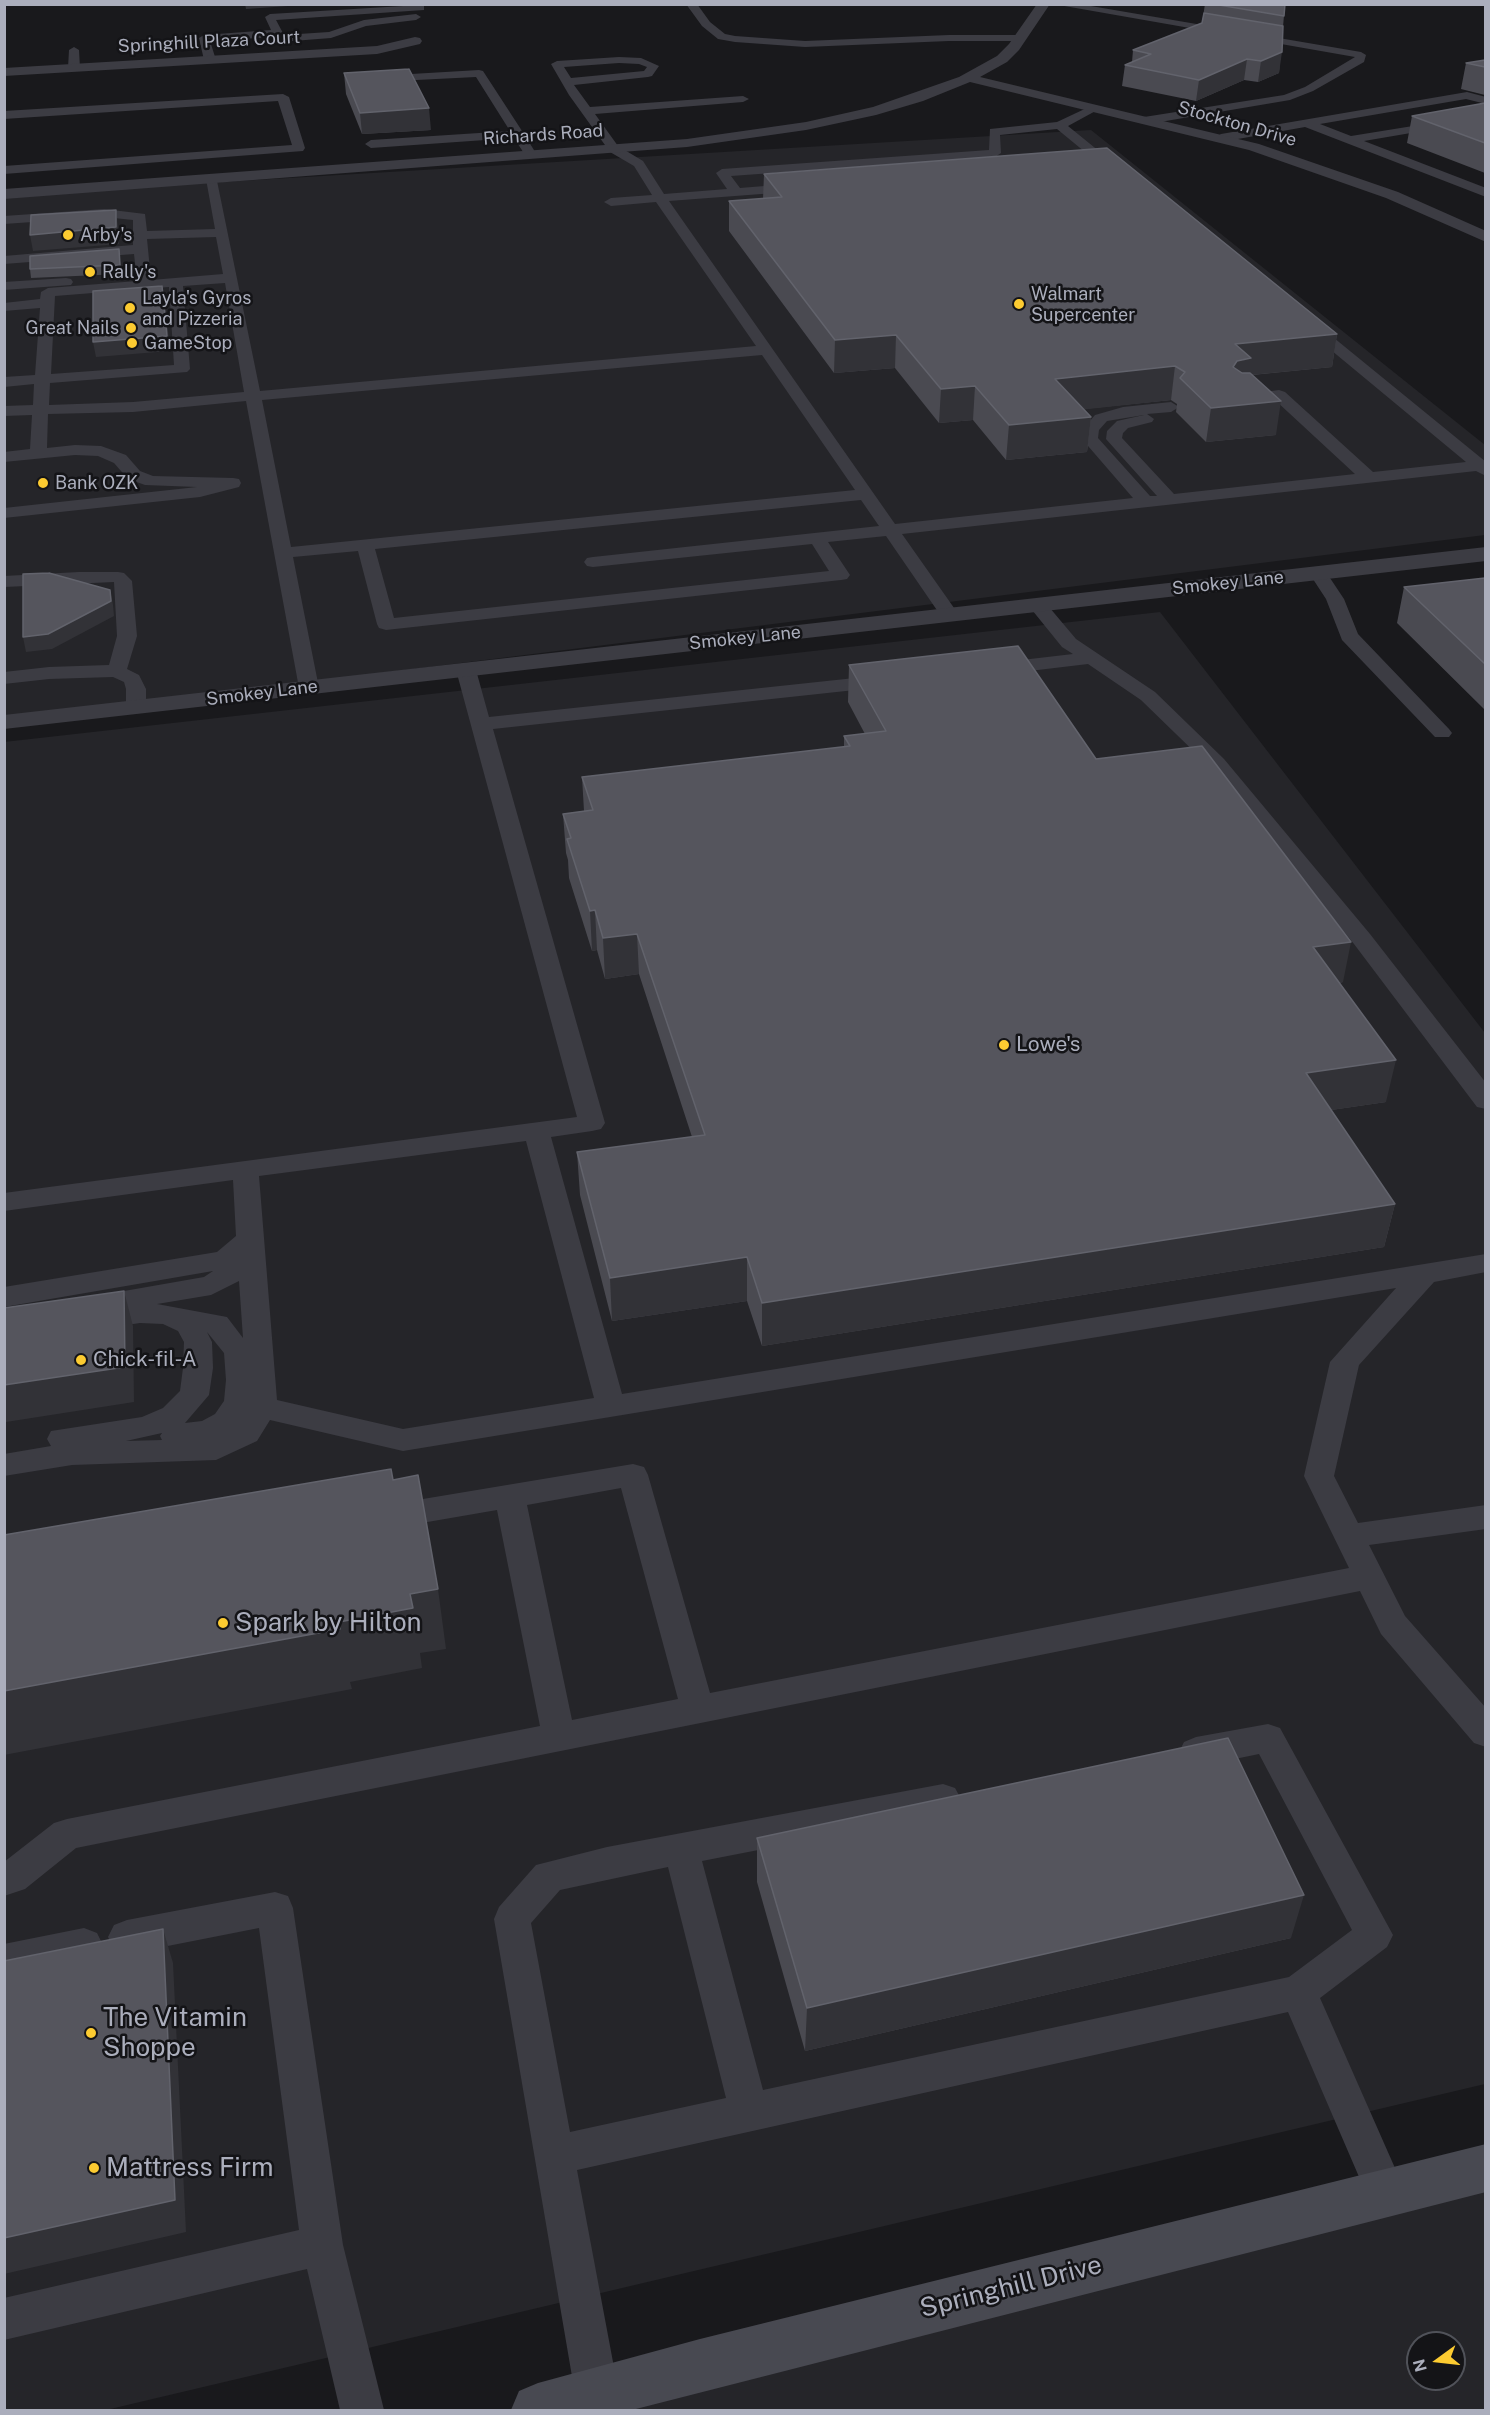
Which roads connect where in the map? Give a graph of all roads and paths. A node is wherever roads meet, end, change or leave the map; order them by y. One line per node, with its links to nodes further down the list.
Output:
1 (692, 4): 8 (lane)
2 (1044, 4): 8 (street, Richards Road)
3 (1058, 4): 6 (lane)
4 (422, 10): 7 (lane); 7 (lane); 9 (lane)
5 (1184, 12): 6 (lane)
6 (1152, 19): 22 (lane)
7 (278, 33): 11 (lane)
8 (1021, 38): 14 (street, Richards Road)
9 (415, 41): 11 (street, Springhill Plaza Court)
10 (74, 50): 12 (lane)
11 (210, 60): 12 (street, Springhill Plaza Court)
12 (75, 68): 13 (street, Springhill Plaza Court)
13 (4, 72)
14 (969, 78): 19 (street, Stockton Drive); 31 (street, Richards Road)
15 (361, 81): 26 (lane)
16 (567, 82): 16 (lane); 20 (lane)
17 (742, 99): 20 (lane)
18 (1485, 101): 24 (lane)
19 (1095, 108): 22 (street, Stockton Drive); 25 (lane)
20 (587, 111): 31 (lane)
21 (9, 116): 30 (lane)
22 (1148, 120): 27 (street, Stockton Drive)
23 (1463, 120): 28 (lane)
24 (1306, 123): 27 (lane); 28 (lane)
25 (1060, 125): 32 (lane); 39 (lane)
26 (518, 134): 29 (lane); 33 (lane)
27 (1221, 138): 48 (street, Stockton Drive)
28 (1350, 140): 43 (lane)
29 (371, 144)
30 (299, 148): 35 (lane); 36 (lane); 37 (lane)
31 (614, 149): 33 (street, Richards Road); 44 (lane)
32 (995, 153): 34 (lane); 41 (lane)
33 (531, 155): 36 (street, Richards Road)
34 (1008, 165)
35 (4, 170)
36 (316, 171): 37 (street, Richards Road)
37 (298, 172): 38 (street, Richards Road)
38 (212, 178): 42 (street, Richards Road); 47 (lane)
39 (1131, 183)
40 (817, 186): 41 (lane)
41 (736, 192): 44 (lane)
42 (4, 194)
43 (1485, 194)
44 (660, 198): 45 (lane); 60 (lane)
45 (611, 202)
46 (4, 220): 50 (lane)
47 (221, 228): 50 (lane); 53 (lane)
48 (1485, 237)
49 (4, 247): 50 (lane)
50 (142, 258): 51 (lane); 52 (lane); 54 (lane); 55 (lane); 57 (lane)
51 (4, 260)
52 (4, 273)
53 (230, 278): 54 (lane); 63 (lane)
54 (176, 282): 61 (lane)
55 (4, 286)
56 (4, 292): 57 (lane)
57 (48, 298): 58 (lane); 61 (lane)
58 (4, 307)
59 (1298, 316): 69 (lane)
60 (766, 350): 63 (lane); 72 (lane)
61 (43, 380): 62 (lane); 65 (lane)
62 (4, 382)
63 (252, 396): 65 (lane); 71 (lane)
64 (1242, 404): 70 (lane)
65 (41, 410): 66 (lane); 67 (lane)
66 (4, 411)
67 (38, 453): 68 (lane); 71 (lane)
68 (4, 457)
69 (1482, 469): 70 (lane)
70 (1369, 478): 73 (lane)
71 (250, 481): 75 (lane); 80 (lane)
72 (866, 494): 76 (lane); 77 (lane)
73 (1170, 500): 74 (lane); 74 (lane)
74 (1146, 502): 77 (lane)
75 (4, 513)
76 (577, 523): 79 (lane); 82 (lane)
77 (891, 531): 78 (lane); 87 (lane)
78 (817, 538): 82 (lane); 85 (lane)
79 (365, 544): 80 (lane); 85 (lane)
80 (283, 553): 94 (lane)
81 (1485, 554): 83 (street, Smokey Lane)
82 (593, 562): 85 (lane)
83 (1318, 573): 86 (street, Smokey Lane); 98 (lane)
84 (4, 582): 91 (lane)
85 (610, 600)
86 (1037, 605): 87 (street, Smokey Lane); 88 (lane)
87 (950, 615): 89 (street, Smokey Lane)
88 (1091, 658): 90 (lane); 99 (lane)
89 (466, 670): 94 (street, Smokey Lane); 97 (lane)
90 (974, 671)
91 (117, 672): 92 (lane); 95 (lane)
92 (4, 678)
93 (903, 679): 97 (lane)
94 (309, 688): 95 (street, Smokey Lane)
95 (136, 707): 96 (street, Smokey Lane)
96 (4, 722)
97 (482, 724): 100 (lane)
98 (1442, 733)
99 (1485, 1101)
100 (536, 1131): 101 (lane); 110 (lane)
101 (245, 1169): 102 (lane); 103 (lane)
102 (4, 1202)
103 (251, 1244): 106 (lane); 108 (lane); 111 (lane)
104 (1485, 1263): 105 (lane)
105 (1425, 1275): 110 (lane); 118 (lane)
106 (4, 1297)
107 (167, 1314): 109 (lane); 112 (lane); 112 (lane)
108 (4, 1318)
109 (72, 1323)
110 (611, 1406): 111 (lane)
111 (263, 1407): 114 (lane)
112 (92, 1435): 113 (lane)
113 (4, 1448)
114 (4, 1465)
115 (510, 1496): 117 (lane); 120 (lane); 122 (lane)
116 (1485, 1517): 118 (lane)
117 (357, 1522)
118 (1348, 1536): 119 (lane)
119 (1369, 1577): 120 (lane); 121 (lane)
120 (698, 1711): 122 (lane)
121 (1485, 1733)
122 (559, 1738): 126 (lane)
123 (1162, 1758): 128 (lane)
124 (975, 1793): 125 (lane)
125 (681, 1849): 129 (lane); 130 (lane)
126 (4, 1880)
127 (4, 1961): 133 (lane)
128 (1298, 1992): 129 (lane); 132 (lane)
129 (749, 2113): 130 (lane)
130 (554, 2156): 135 (lane)
131 (1485, 2168): 132 (main road, Springhill Drive)
132 (1386, 2193): 135 (main road, Springhill Drive)
133 (322, 2245): 134 (lane); 136 (lane)
134 (4, 2319)
135 (597, 2394): 137 (main road, Springhill Drive)
136 (362, 2410)
137 (538, 2410)

